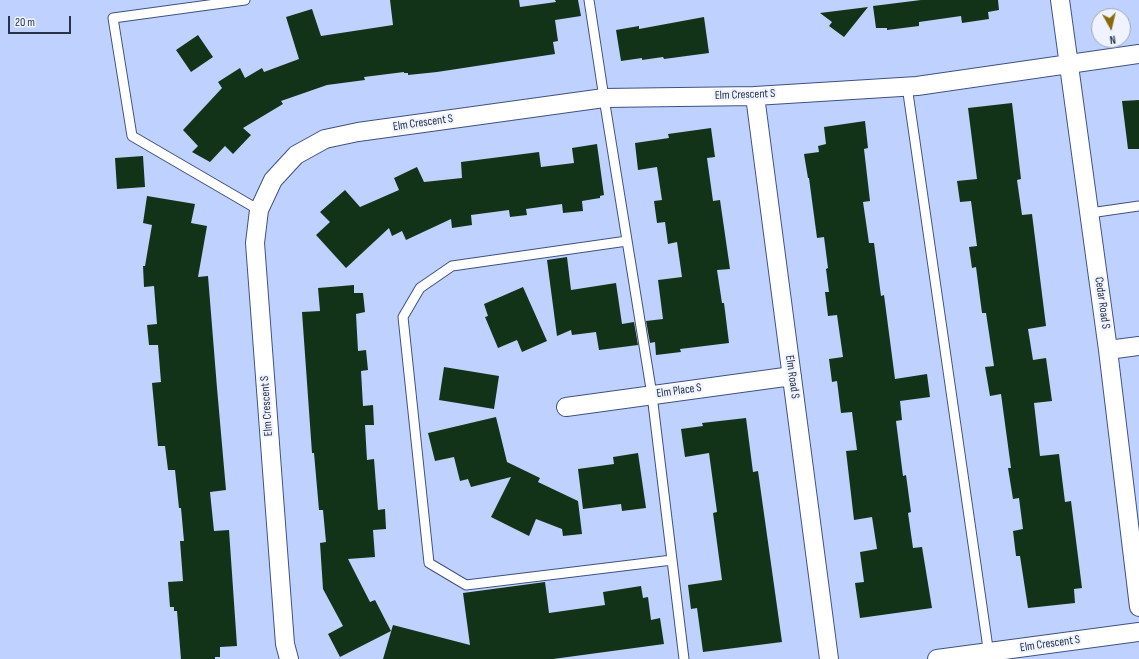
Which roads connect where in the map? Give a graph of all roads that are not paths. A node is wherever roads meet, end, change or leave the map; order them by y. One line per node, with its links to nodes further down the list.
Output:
1 (245, 0): 10 (lane)
2 (589, 0): 8 (lane)
3 (1060, 0): 5 (street, Cedar Road S)
4 (1139, 54): 5 (street, Elm Crescent S)
5 (1070, 64): 6 (street, Elm Crescent S); 11 (street, Cedar Road S)
6 (907, 86): 7 (street, Elm Crescent S); 21 (lane)
7 (755, 96): 8 (street, Elm Crescent S); 15 (street, Elm Road S)
8 (604, 98): 10 (street, Elm Crescent S); 12 (lane)
9 (1139, 206): 11 (lane)
10 (259, 210): 22 (street, Elm Crescent S)
11 (1090, 213): 14 (street, Cedar Road S)
12 (627, 241): 16 (lane); 18 (lane)
13 (1139, 346): 14 (street)
14 (1108, 350): 19 (street, Cedar Road S)
15 (792, 376): 16 (street, Elm Place S); 24 (street, Elm Road S)
16 (652, 395): 17 (street, Elm Place S); 18 (lane)
17 (566, 407)
18 (672, 560): 23 (lane)
19 (1139, 607)
20 (1139, 632): 21 (street, Elm Crescent S)
21 (989, 656): 25 (street, Elm Crescent S)
22 (290, 659)
23 (684, 659)
24 (829, 659)
25 (937, 659)

